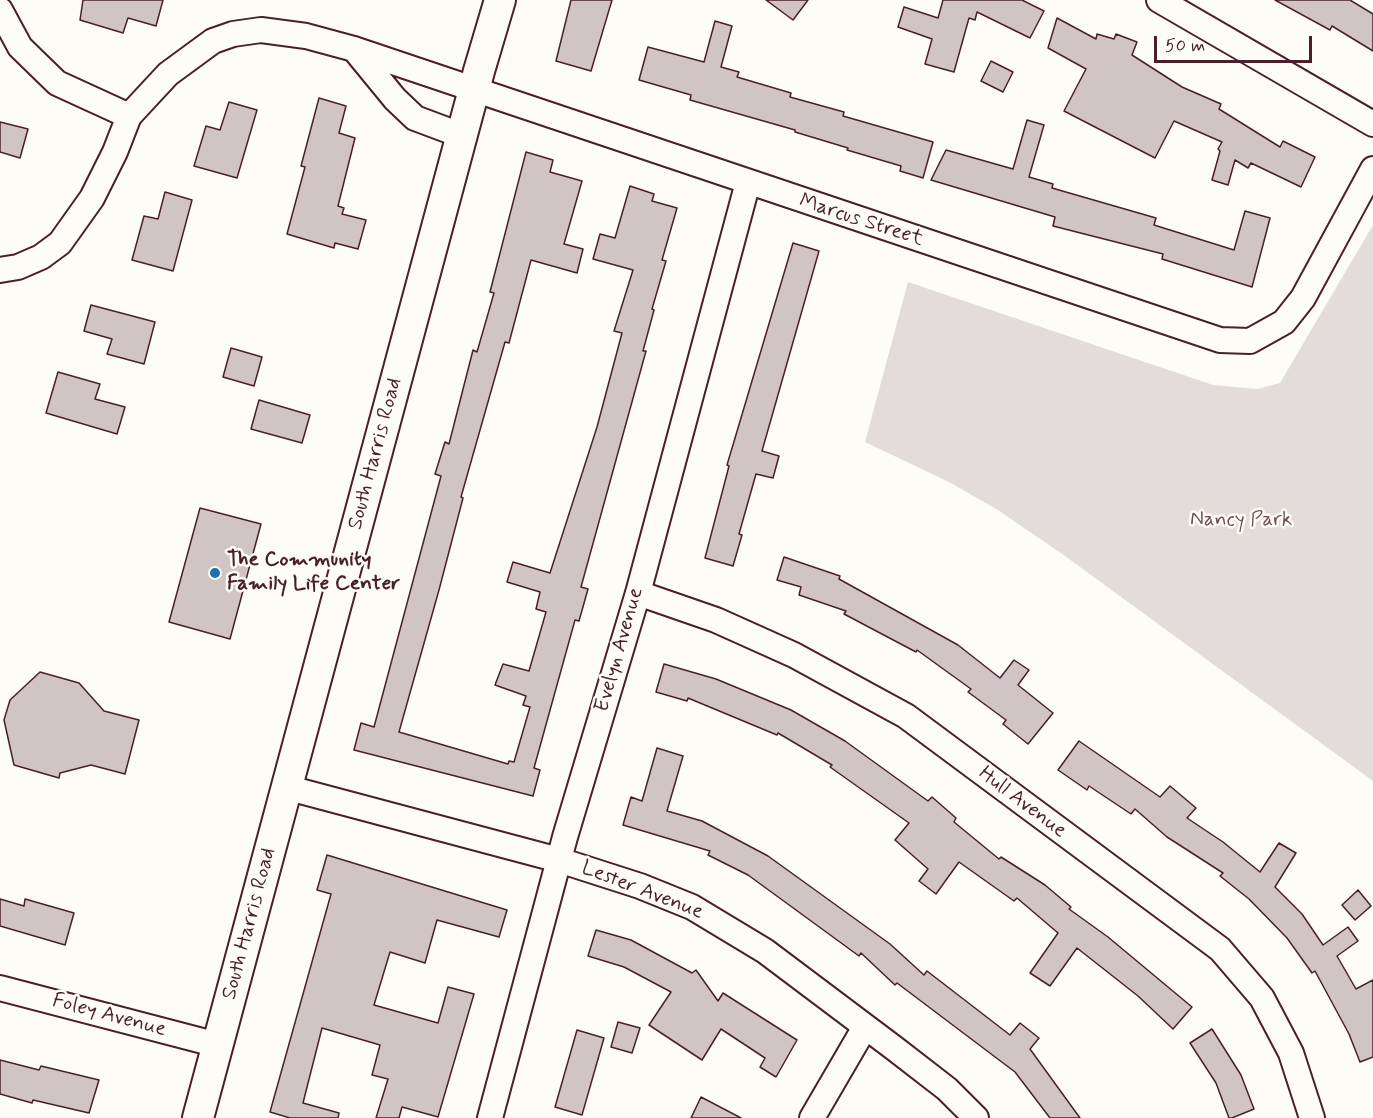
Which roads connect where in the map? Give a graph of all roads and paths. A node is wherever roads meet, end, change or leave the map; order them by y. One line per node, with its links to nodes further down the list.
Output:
1 (500, 0): 5 (main road, South Harris Road)
2 (1159, 0): 7 (street)
3 (0, 10): 6 (street)
4 (354, 49): 5 (street, Marcus Street); 6 (street, Marcus Street); 8 (street)
5 (474, 90): 8 (main road, South Harris Road); 10 (street, Marcus Street)
6 (129, 116): 11 (street)
7 (1373, 124)
8 (463, 136): 13 (main road, South Harris Road)
9 (1373, 169): 10 (street, Marcus Street)
10 (748, 182): 12 (street, Evelyn Avenue)
11 (0, 270)
12 (638, 593): 14 (street, Evelyn Avenue); 22 (street, Hull Avenue)
13 (285, 787): 14 (street, Lester Avenue); 17 (main road, South Harris Road)
14 (559, 860): 16 (street, Lester Avenue); 19 (street, Evelyn Avenue)
15 (0, 988): 17 (street, Foley Avenue)
16 (866, 1027): 20 (street); 21 (street, Lester Avenue)
17 (218, 1045): 18 (main road, South Harris Road)
18 (198, 1118)
19 (490, 1118)
20 (812, 1118)
21 (976, 1118)
22 (1312, 1118)

